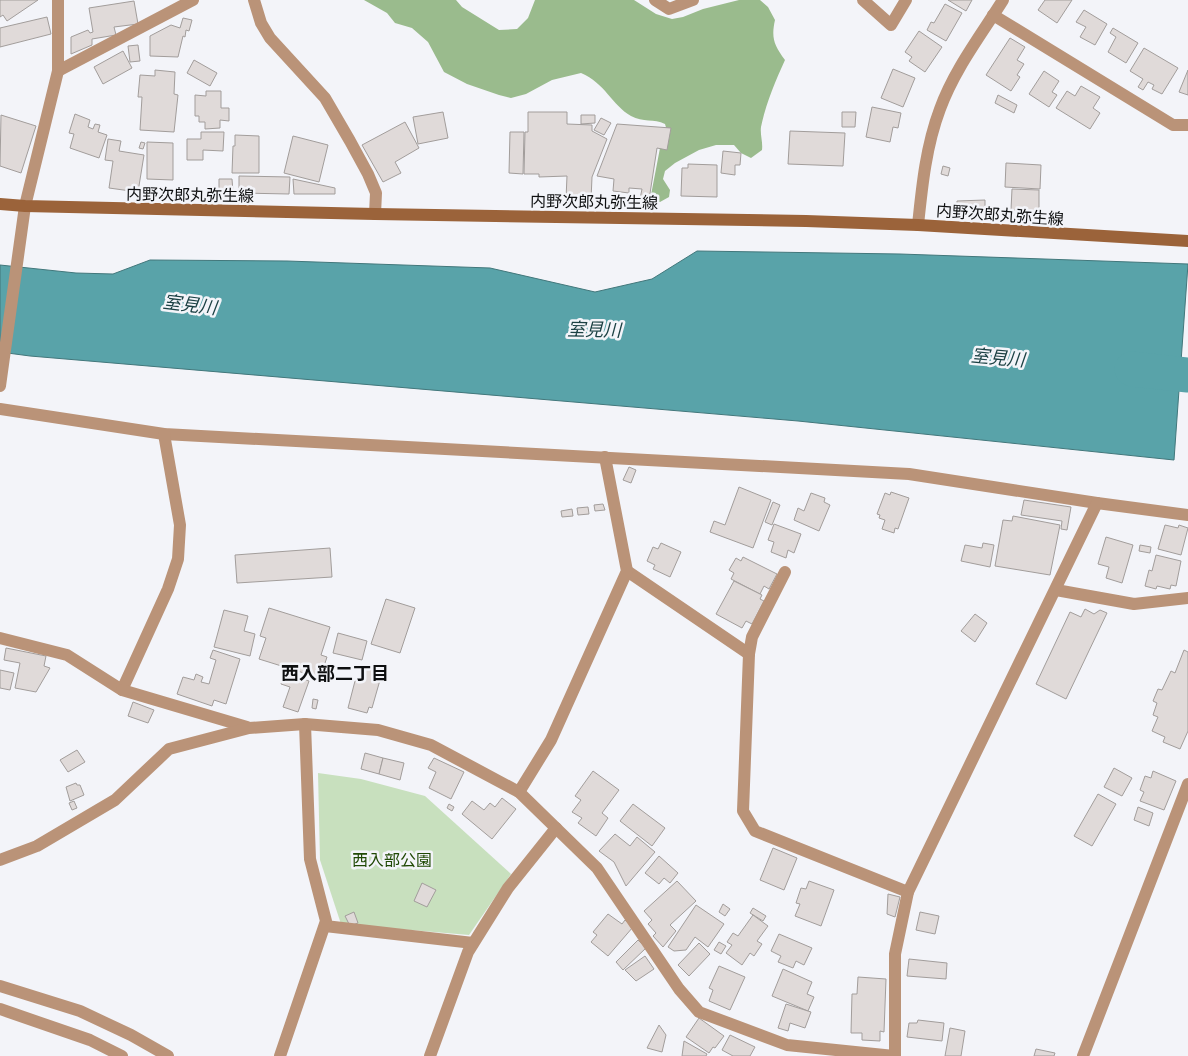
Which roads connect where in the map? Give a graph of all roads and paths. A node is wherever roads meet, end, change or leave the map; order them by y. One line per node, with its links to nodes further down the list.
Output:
1 (58, 0): 10 (street)
2 (193, 0): 10 (street)
3 (254, 0): 14 (street)
4 (655, 0): 5 (street)
5 (693, 0)
6 (863, 0): 7 (street)
7 (906, 0)
8 (1003, 0): 9 (street)
9 (993, 15): 11 (street); 15 (street)
10 (58, 71): 13 (street)
11 (1188, 125)
12 (0, 204): 13 (main road, 内野次郎丸弥生線)
13 (25, 206): 14 (main road, 内野次郎丸弥生線); 17 (street)
14 (375, 214): 15 (main road, 内野次郎丸弥生線)
15 (918, 225): 16 (main road, 内野次郎丸弥生線)
16 (1188, 241)
17 (0, 386)
18 (0, 409): 19 (street)
19 (164, 434): 20 (street); 29 (street)
20 (605, 457): 21 (street); 23 (street)
21 (1097, 503): 22 (street); 25 (street)
22 (1188, 515)
23 (627, 571): 28 (street); 33 (street)
24 (785, 572): 28 (street)
25 (1056, 590): 26 (street); 36 (street)
26 (1188, 598)
27 (0, 638): 29 (street)
28 (749, 654): 36 (street)
29 (122, 690): 31 (street)
30 (305, 724): 31 (street); 33 (street); 37 (street)
31 (249, 728): 35 (street)
32 (1188, 784): 46 (street)
33 (519, 792): 34 (street)
34 (556, 828): 38 (street); 45 (street)
35 (0, 860)
36 (908, 892): 45 (street)
37 (325, 926): 38 (street); 43 (street)
38 (473, 944): 44 (street)
39 (0, 986): 42 (street)
40 (0, 1009): 41 (street)
41 (122, 1056)
42 (168, 1056)
43 (280, 1056)
44 (430, 1056)
45 (895, 1056)
46 (1083, 1056)

